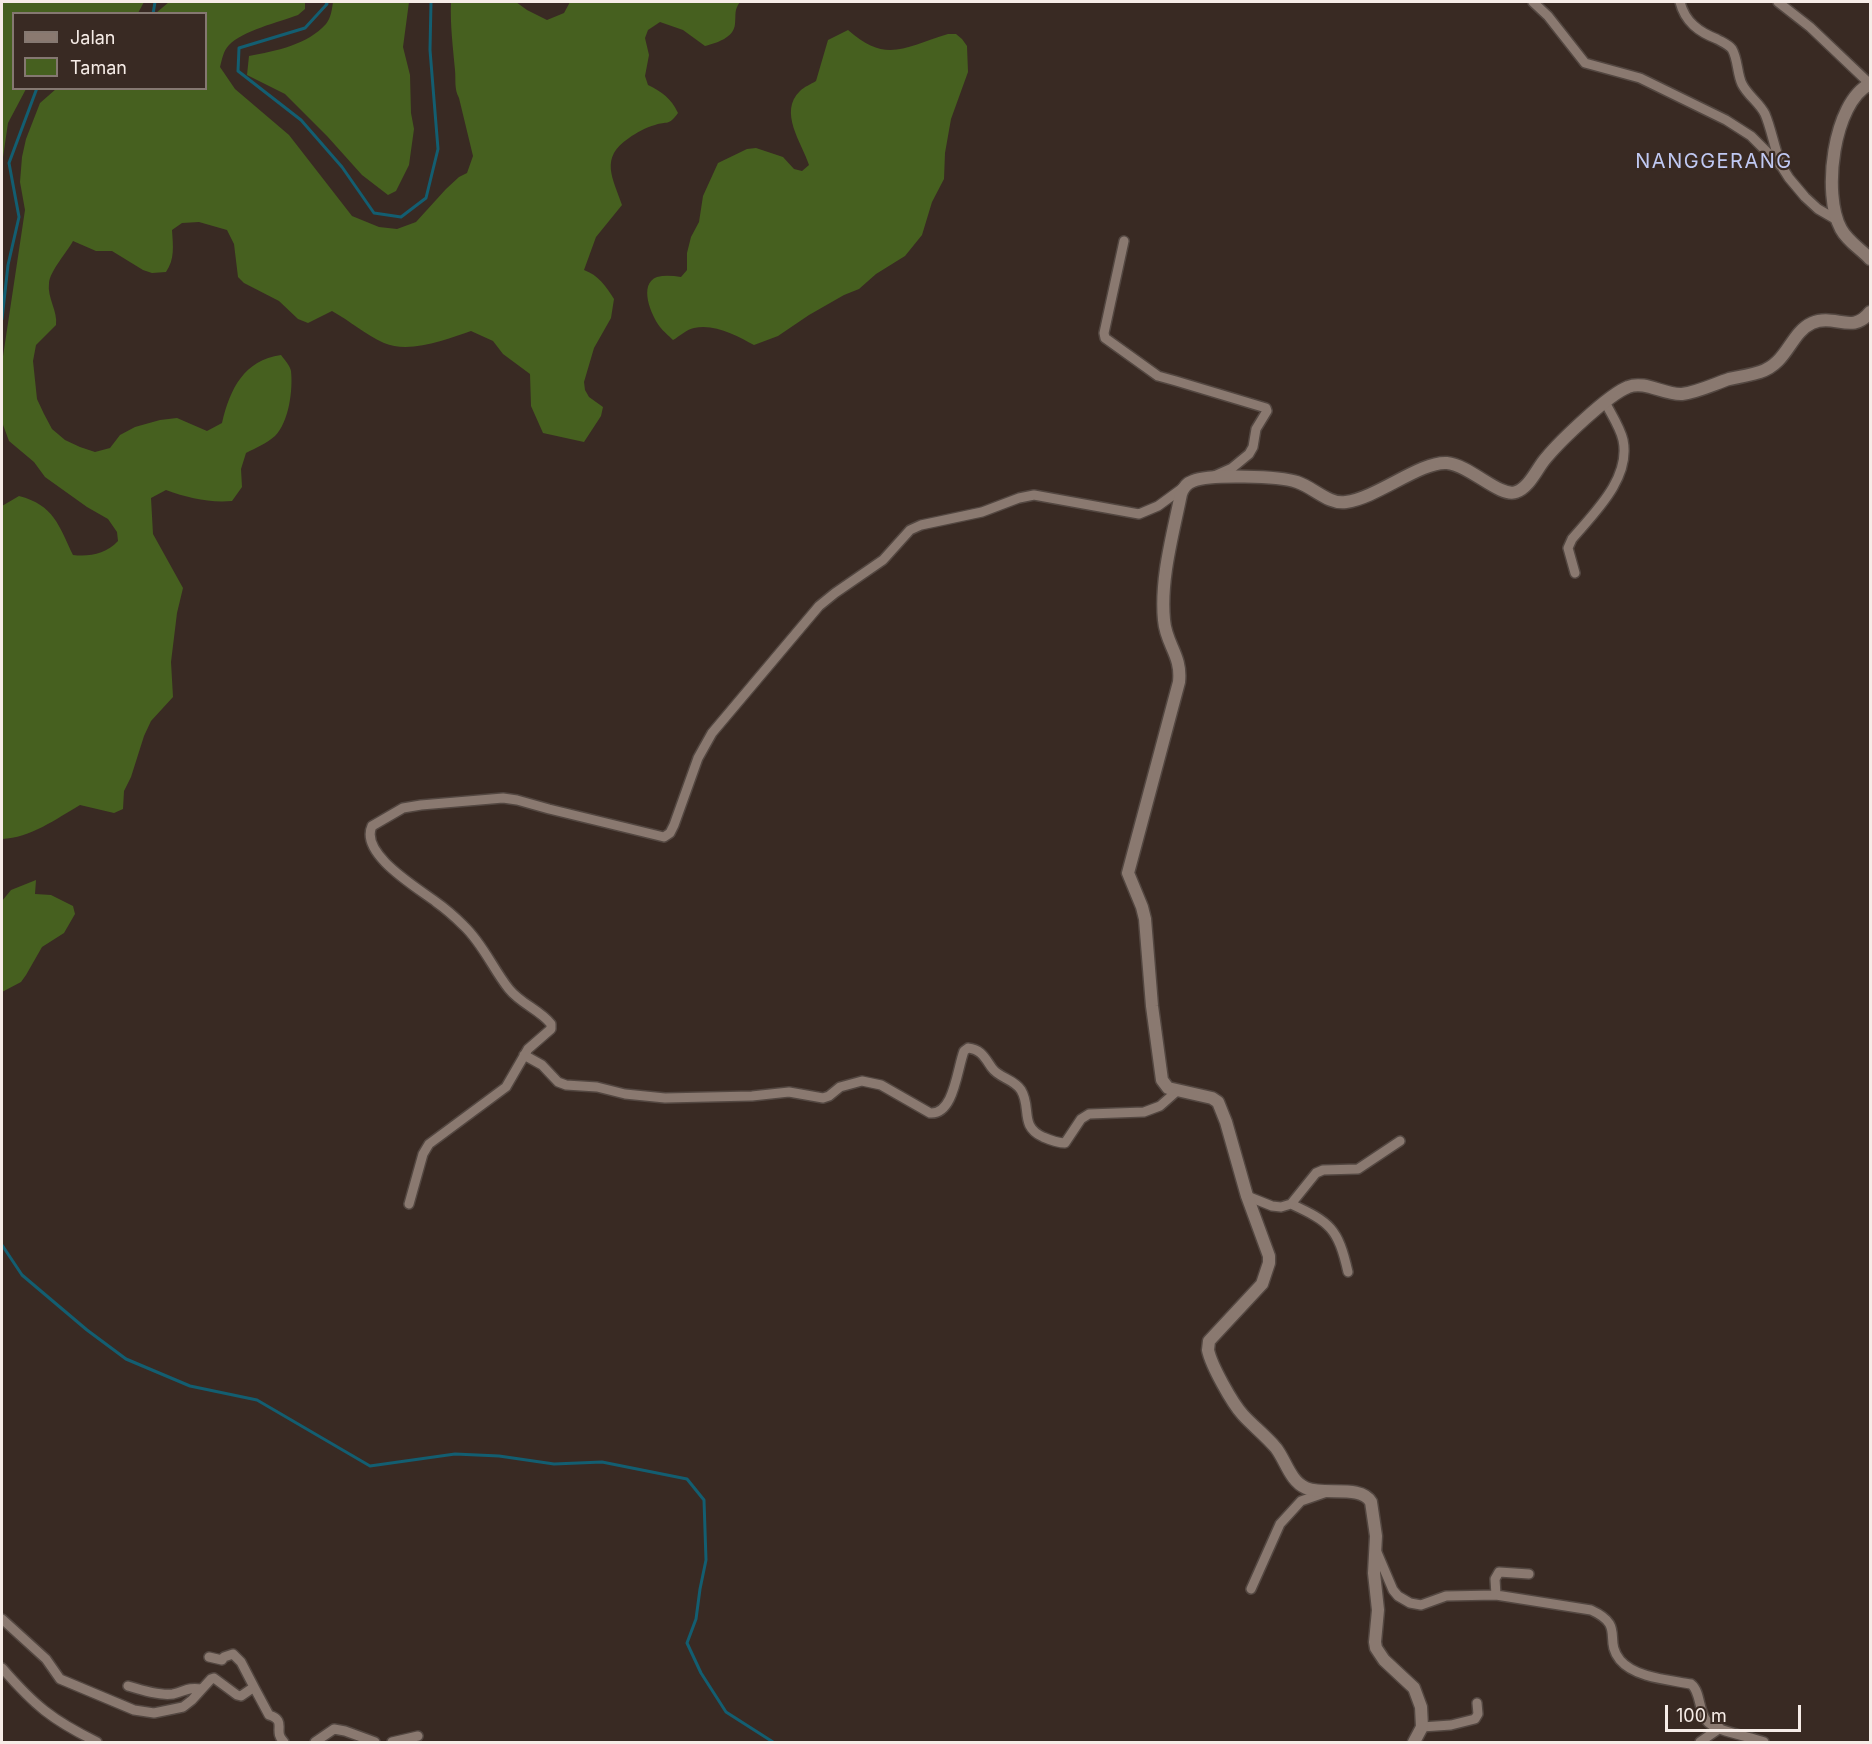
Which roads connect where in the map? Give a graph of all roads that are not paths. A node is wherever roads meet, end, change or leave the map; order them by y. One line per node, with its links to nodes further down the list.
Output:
1 (1533, 2): 5 (street)
2 (1680, 2): 5 (street)
3 (1778, 2): 4 (street)
4 (1870, 84): 6 (street)
5 (1782, 167): 6 (street)
6 (1837, 220): 8 (street)
7 (1124, 241): 11 (street)
8 (1870, 259)
9 (1870, 312): 10 (street)
10 (1605, 402): 11 (street); 13 (street)
11 (1209, 478): 12 (street)
12 (1186, 486): 14 (street); 15 (street)
13 (1575, 573)
14 (524, 1055): 15 (street); 18 (street)
15 (1177, 1091): 17 (street)
16 (1400, 1141): 19 (street)
17 (1247, 1196): 19 (street); 21 (street)
18 (408, 1204)
19 (1291, 1204): 20 (street)
20 (1348, 1272)
21 (1327, 1492): 22 (street); 24 (street)
22 (1375, 1548): 25 (street); 33 (street)
23 (1529, 1574): 25 (street)
24 (1251, 1589)
25 (1496, 1595): 34 (street)
26 (2, 1619): 31 (street)
27 (209, 1657): 30 (street)
28 (2, 1668): 36 (street)
29 (128, 1686): 31 (street)
30 (254, 1687): 31 (street); 37 (street)
31 (202, 1689)
32 (1477, 1703): 33 (street)
33 (1422, 1727): 41 (street)
34 (1720, 1728): 42 (street); 43 (street)
35 (418, 1736): 40 (street)
36 (97, 1743)
37 (284, 1743)
38 (315, 1743): 39 (street)
39 (375, 1743)
40 (392, 1743)
41 (1414, 1743)
42 (1700, 1743)
43 (1764, 1743)

